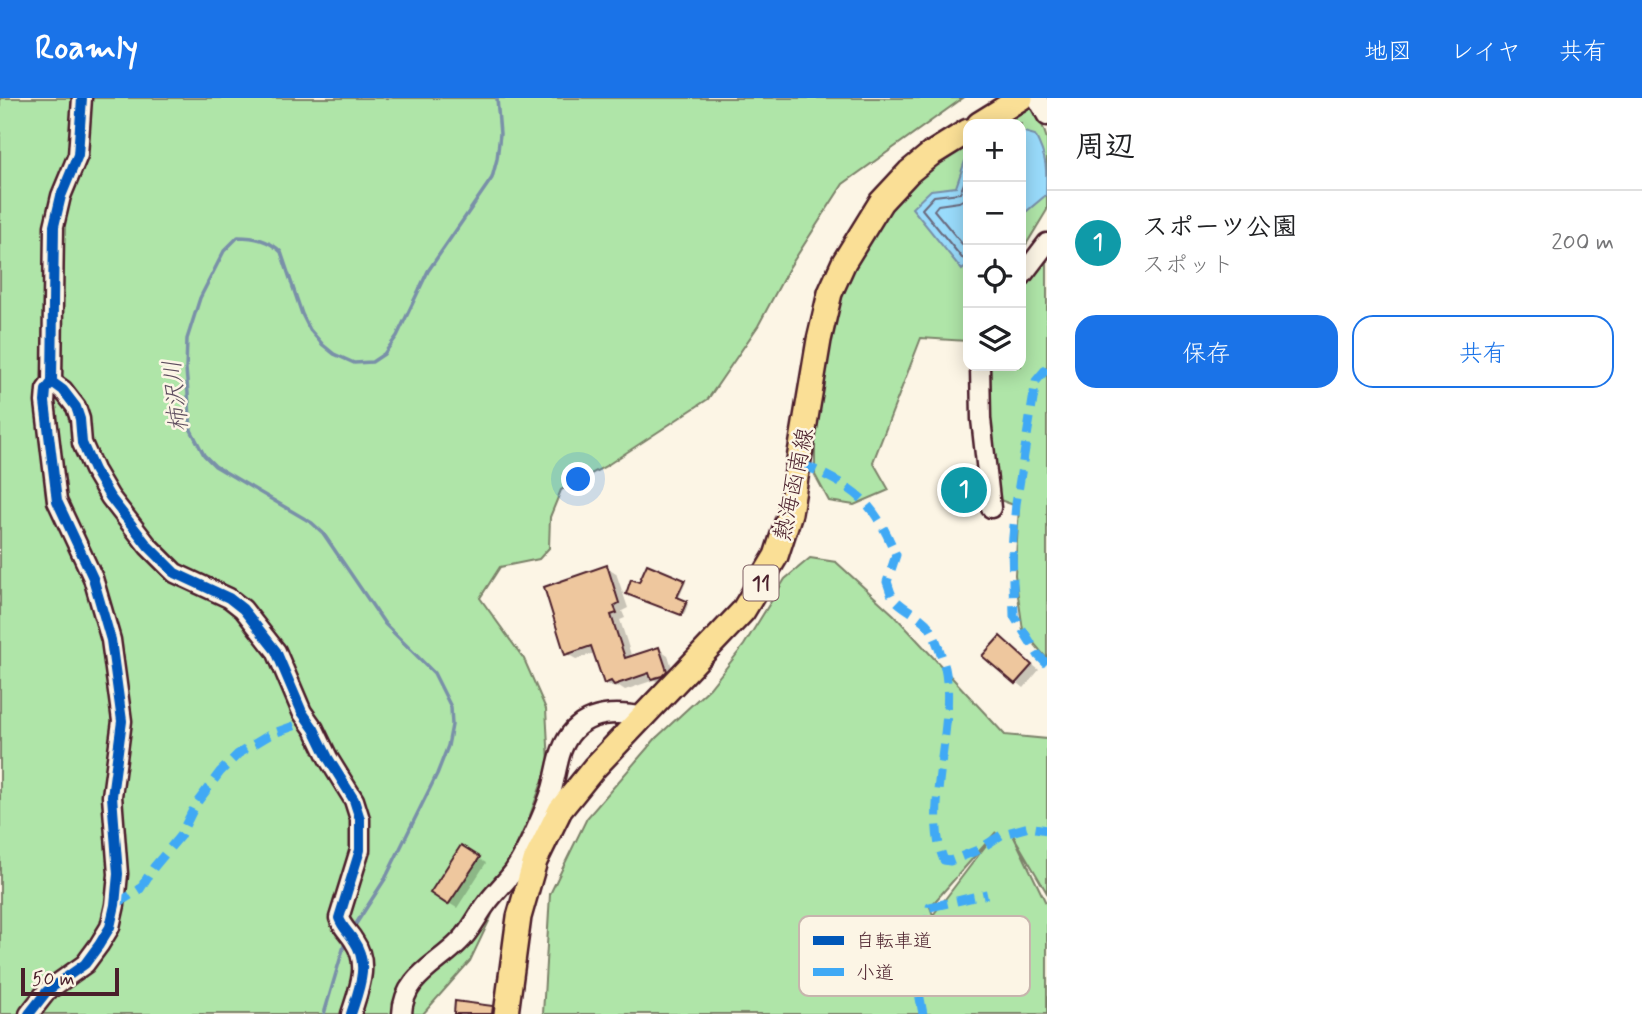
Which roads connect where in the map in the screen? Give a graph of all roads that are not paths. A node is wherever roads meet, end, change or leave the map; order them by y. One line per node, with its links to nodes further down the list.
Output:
1 (82, 98): 10 (street)
2 (1021, 98): 5 (main road)
3 (1037, 98): 4 (street)
4 (1047, 116)
5 (987, 119)
6 (963, 134): 12 (main road, 熱海函南線 / 11)
7 (1047, 243): 8 (street)
8 (1026, 270)
9 (980, 371): 11 (street)
10 (52, 382): 13 (street); 14 (street)
11 (991, 508)
12 (644, 716): 15 (street); 16 (main road, 熱海函南線 / 11)
13 (29, 1014)
14 (351, 1014)
15 (402, 1014)
16 (506, 1014)

